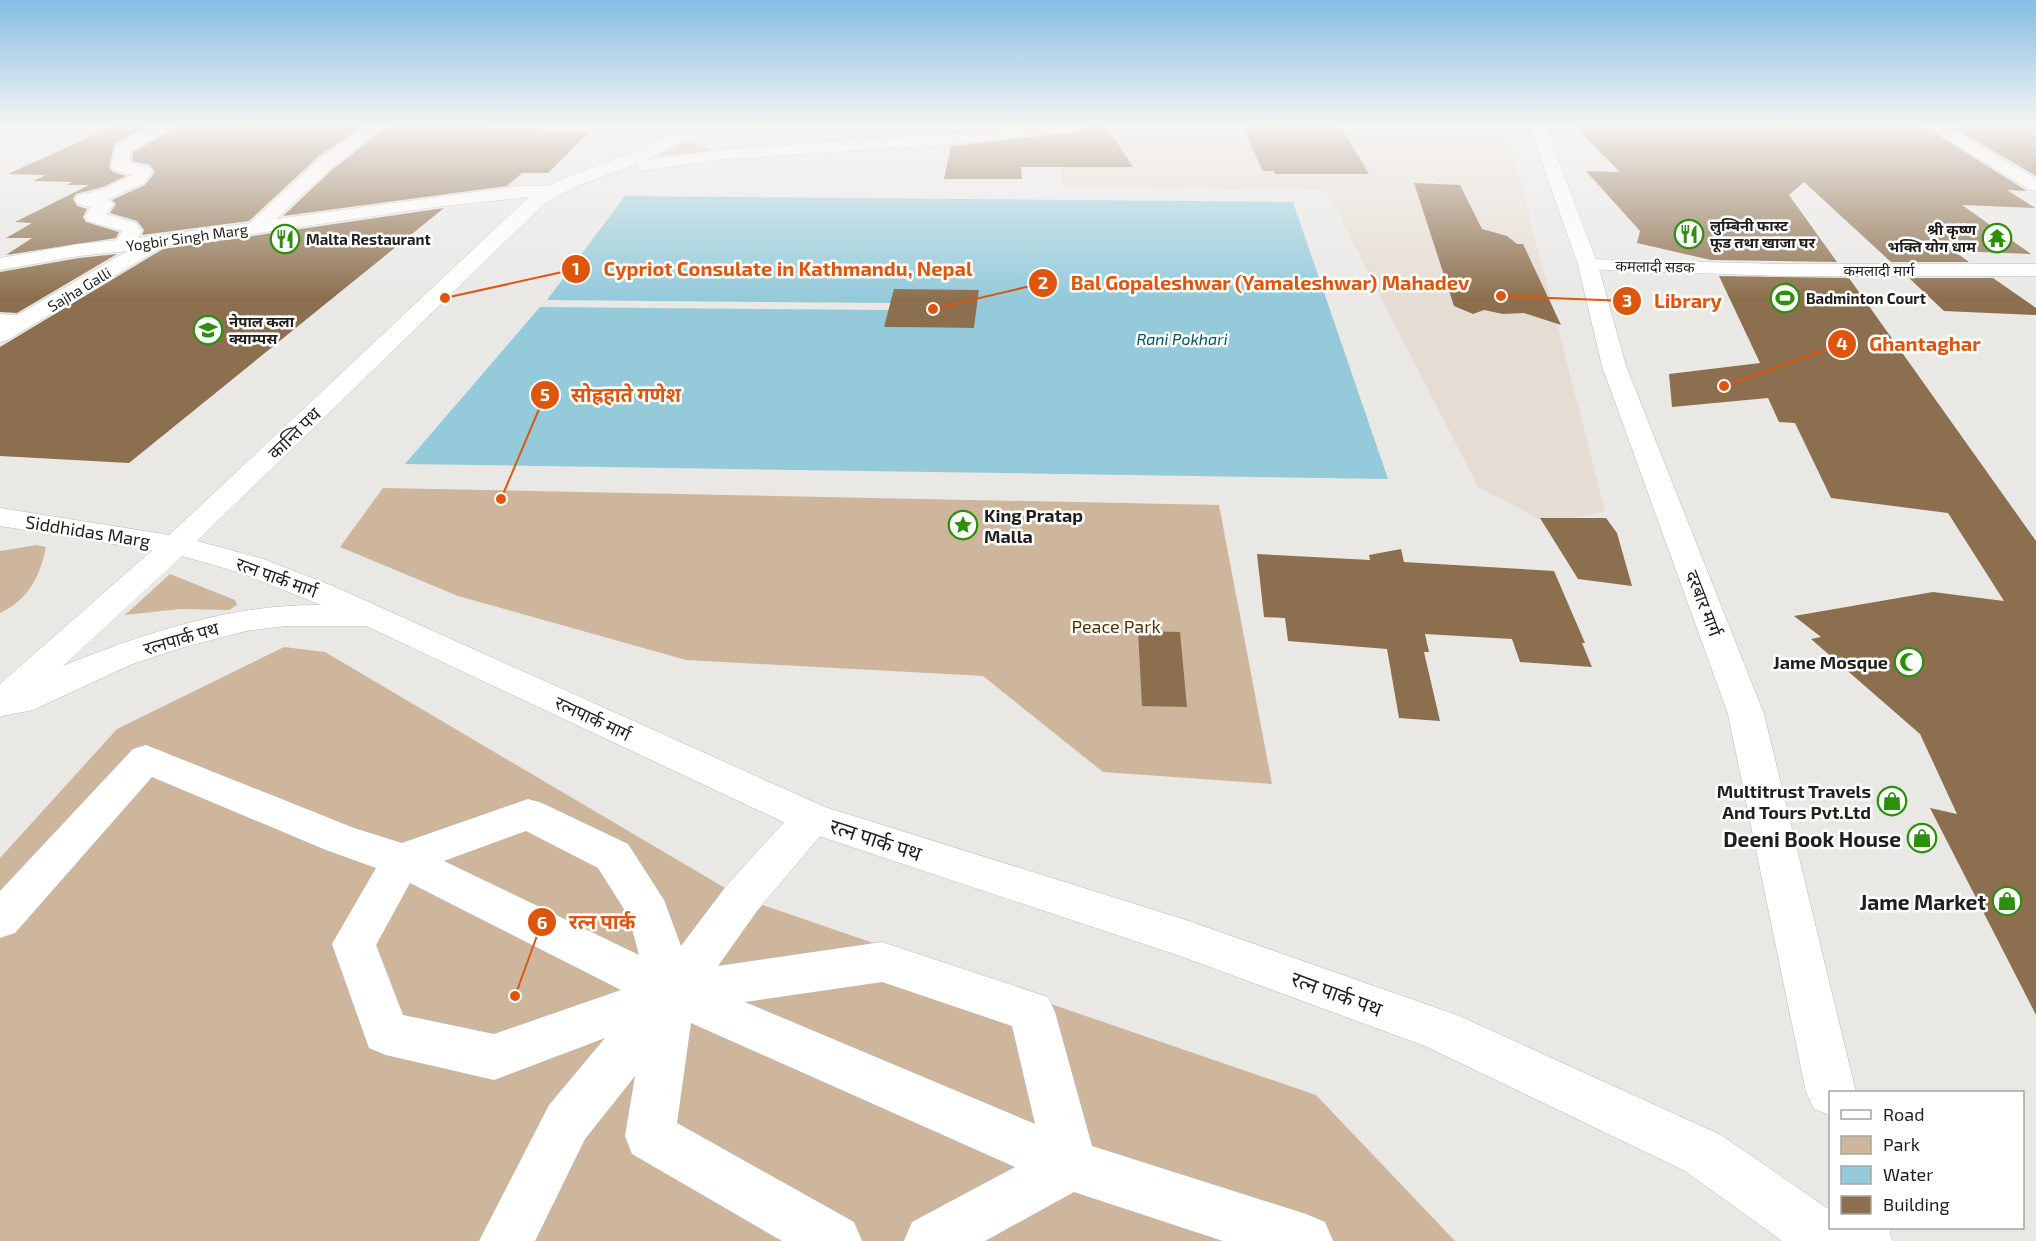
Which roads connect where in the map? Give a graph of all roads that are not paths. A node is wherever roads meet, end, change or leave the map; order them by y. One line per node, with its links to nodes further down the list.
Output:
1 (130, 183): 8 (main road)
2 (304, 183): 6 (main road)
3 (571, 183): 5 (main road, कान्ति पथ)
4 (1559, 183): 10 (main road, दरबार मार्ग)
5 (552, 190): 6 (main road, Yogbir Singh Marg); 17 (main road, कान्ति पथ)
6 (255, 228): 7 (main road, Yogbir Singh Marg)
7 (157, 242): 8 (main road, Yogbir Singh Marg); 14 (main road, Sajha Galli)
8 (124, 245): 9 (main road, Yogbir Singh Marg)
9 (0, 264)
10 (1588, 265): 11 (main road, कमलादी सडक); 25 (main road, दरबार मार्ग)
11 (1722, 267): 12 (main road, कमलादी मार्ग)
12 (2036, 270)
13 (0, 321): 14 (main road)
14 (24, 321): 15 (main road, Sajha Galli)
15 (0, 334)
16 (0, 517): 17 (main road, Siddhidas Marg)
17 (176, 545): 18 (main road, रत्न पार्क मार्ग); 19 (main road, कान्ति पथ)
18 (375, 617): 20 (main road, रत्नपार्क पथ); 21 (main road, रत्नपार्क मार्ग)
19 (0, 704)
20 (0, 711)
21 (812, 818): 24 (main road); 31 (main road, रत्न पार्क पथ)
22 (402, 860): 23 (main road); 24 (main road); 24 (main road); 24 (main road)
23 (0, 920)
24 (672, 993): 26 (main road); 26 (main road); 27 (main road); 28 (main road)
25 (1831, 1091)
26 (1071, 1165): 29 (main road); 30 (main road)
27 (506, 1241)
28 (835, 1241)
29 (932, 1241)
30 (1305, 1241)
31 (1828, 1241)

